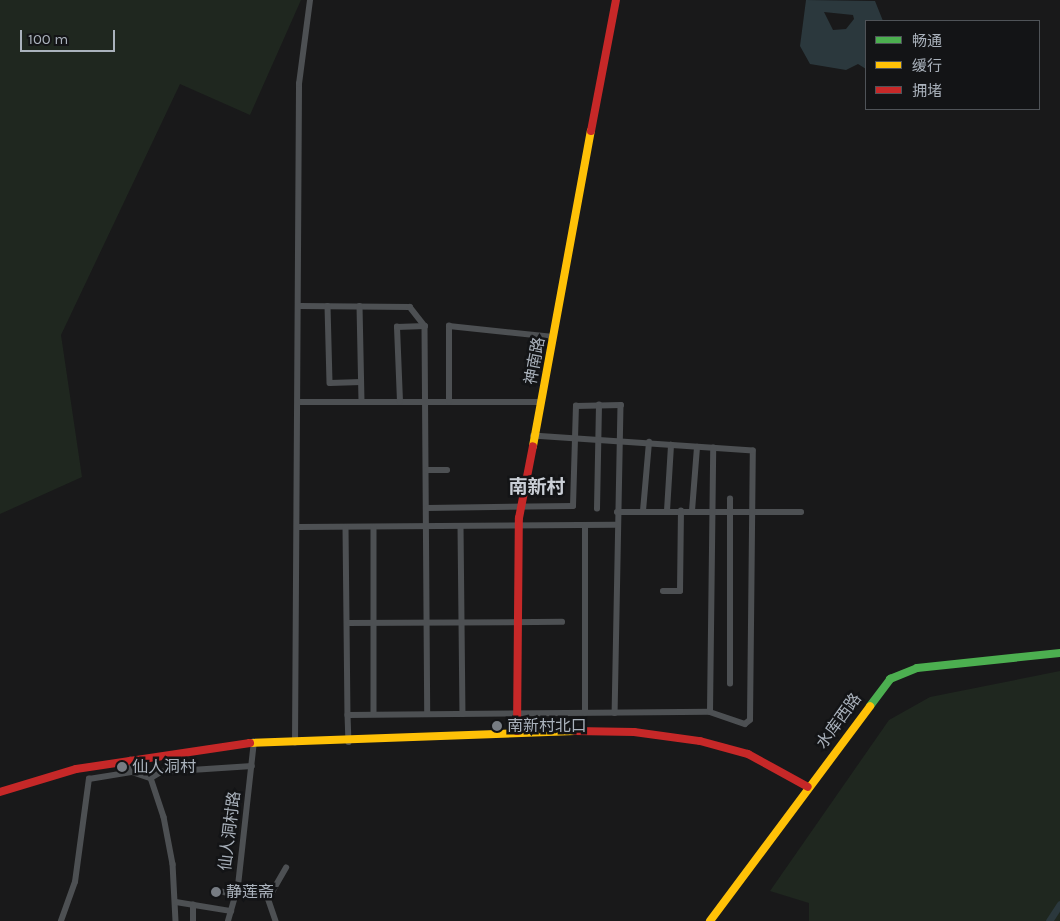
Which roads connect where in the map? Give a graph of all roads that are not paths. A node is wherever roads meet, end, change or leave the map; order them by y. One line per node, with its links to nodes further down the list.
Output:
1 (310, 0): 3 (street)
2 (616, 0): 7 (street, 神南路)
3 (300, 306): 4 (street); 9 (street)
4 (328, 306): 5 (street); 8 (street)
5 (360, 306): 6 (street); 8 (street)
6 (425, 326): 11 (street); 12 (street)
7 (553, 337): 13 (street); 14 (street, 神南路)
8 (361, 382): 10 (street)
9 (299, 402): 10 (street); 44 (street)
10 (362, 402): 11 (street)
11 (400, 402): 12 (street)
12 (426, 402): 13 (street); 24 (street)
13 (449, 402): 14 (street)
14 (541, 402): 16 (street, 神南路)
15 (599, 406): 17 (street); 18 (street); 19 (street)
16 (534, 436): 17 (street); 28 (street, 神南路)
17 (575, 436): 18 (street); 28 (street)
18 (598, 438): 19 (street); 29 (street)
19 (620, 440): 20 (street); 37 (street)
20 (649, 442): 21 (street); 30 (street)
21 (671, 444): 22 (street); 31 (street)
22 (697, 447): 23 (street); 33 (street)
23 (713, 448): 34 (street); 36 (street)
24 (426, 470): 25 (street); 27 (street)
25 (447, 470)
26 (730, 498): 35 (street)
27 (427, 508): 28 (street); 40 (street)
28 (521, 508): 42 (street, 神南路)
29 (597, 509)
30 (643, 511): 31 (street); 37 (street)
31 (667, 511): 32 (street)
32 (681, 511): 33 (street); 47 (street)
33 (692, 511): 34 (street)
34 (709, 511): 35 (street); 56 (street)
35 (730, 511): 36 (street); 55 (street)
36 (752, 511): 38 (street); 56 (street)
37 (617, 512): 39 (street)
38 (800, 512)
39 (615, 525): 43 (street); 58 (street)
40 (427, 526): 41 (street); 46 (street); 49 (street)
41 (461, 526): 42 (street); 50 (street)
42 (518, 526): 43 (street); 51 (street, 神南路)
43 (585, 526): 57 (street)
44 (298, 527): 45 (street); 67 (street)
45 (346, 527): 46 (street); 53 (street)
46 (374, 527): 48 (street)
47 (663, 591)
48 (374, 622): 49 (street); 53 (street); 59 (street)
49 (428, 622): 50 (street); 60 (street)
50 (462, 622): 51 (street); 61 (street)
51 (517, 622): 52 (street); 62 (street, 神南路)
52 (562, 622)
53 (347, 623): 63 (street)
54 (1060, 653): 72 (street, 水库西路)
55 (730, 684)
56 (710, 712): 58 (street)
57 (585, 713): 58 (street); 62 (street)
58 (615, 713)
59 (374, 714): 60 (street); 63 (street)
60 (428, 714): 61 (street)
61 (463, 714): 62 (street)
62 (517, 714): 64 (street, 神南路)
63 (348, 715): 66 (street)
64 (517, 731): 66 (street); 72 (street)
65 (254, 742): 67 (street); 68 (street); 69 (street, 仙人洞村路)
66 (349, 742): 67 (street)
67 (295, 743)
68 (130, 760): 70 (street); 73 (street)
69 (252, 766): 71 (street); 75 (street, 仙人洞村路)
70 (132, 772): 71 (street); 82 (street)
71 (151, 778): 79 (street)
72 (808, 787): 87 (street, 水库西路)
73 (0, 792)
74 (286, 868): 77 (street)
75 (238, 886): 77 (street); 78 (street, 仙人洞村路)
76 (218, 891): 78 (street)
77 (266, 892): 86 (street)
78 (235, 894): 81 (street, 仙人洞村路)
79 (176, 902): 80 (street); 83 (street)
80 (193, 905): 81 (street); 84 (street)
81 (231, 912): 85 (street, 仙人洞村路)
82 (61, 921)
83 (176, 921)
84 (192, 921)
85 (228, 921)
86 (276, 921)
87 (710, 921)

